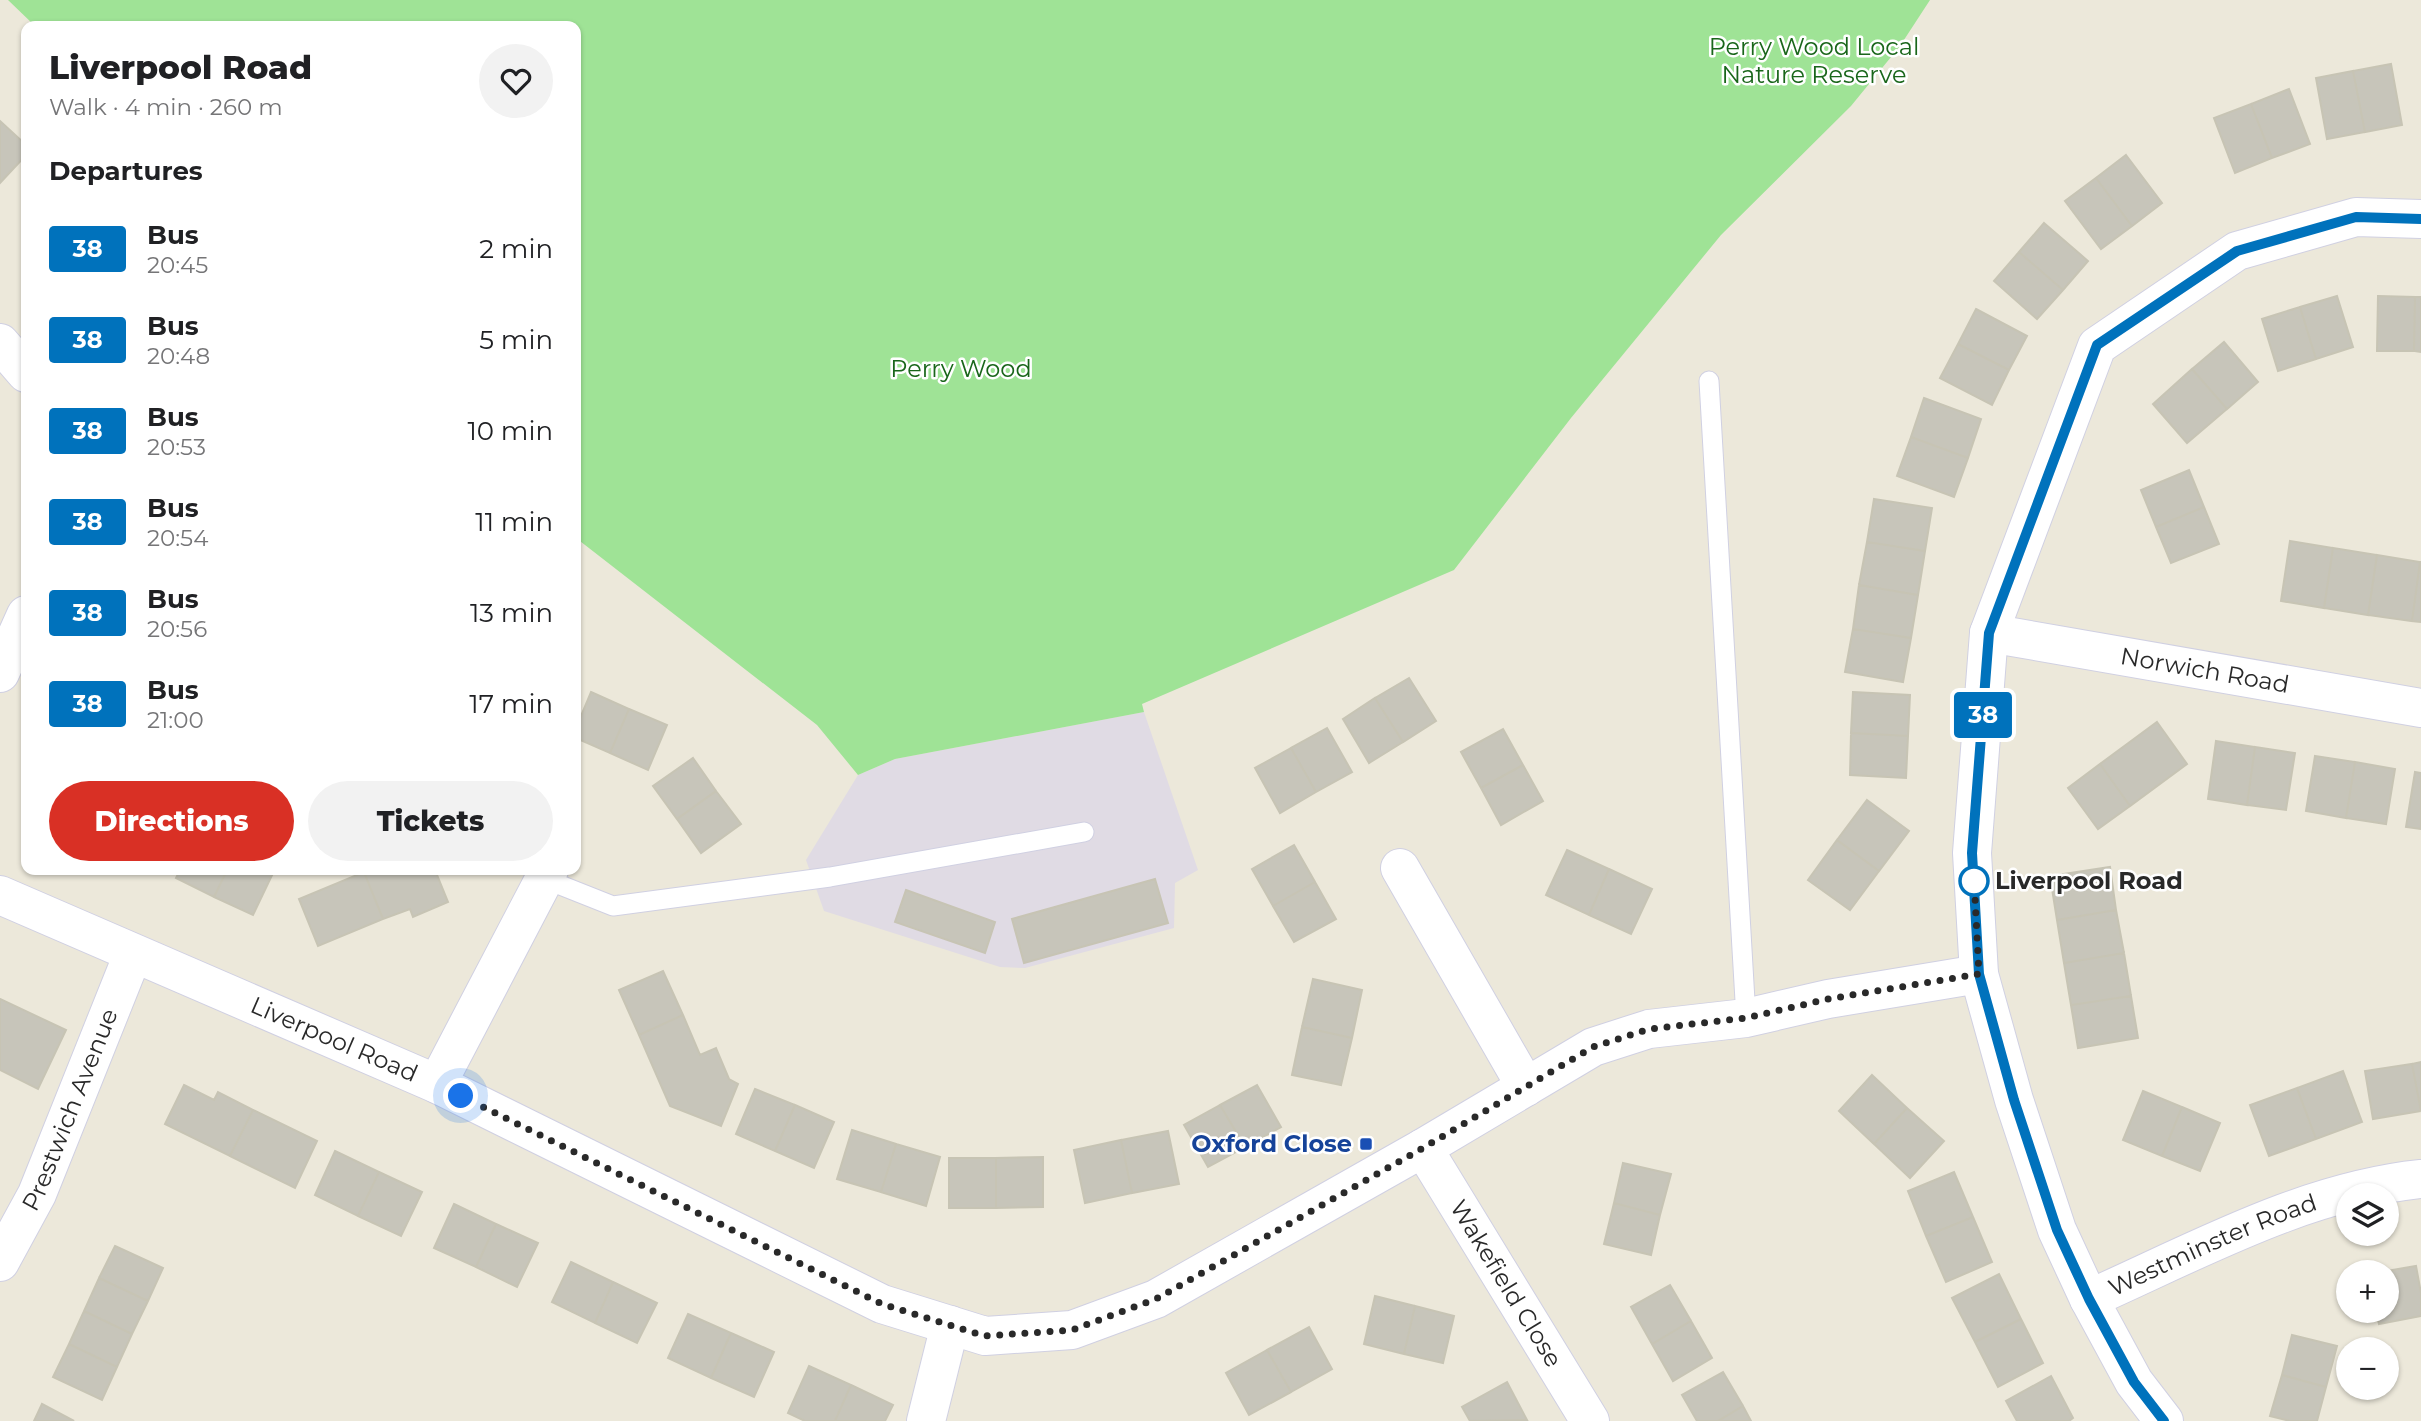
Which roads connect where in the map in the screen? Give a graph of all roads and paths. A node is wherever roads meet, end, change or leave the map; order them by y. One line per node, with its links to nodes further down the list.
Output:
1 (2421, 219): 6 (street)
2 (0, 343): 3 (street)
3 (21, 367)
4 (1709, 381): 16 (lane)
5 (21, 626): 7 (street)
6 (1989, 633): 8 (street, Norwich Road); 15 (street)
7 (0, 673)
8 (2421, 708)
9 (1084, 832): 12 (lane)
10 (1399, 868): 18 (street)
11 (546, 875): 17 (street)
12 (549, 875)
13 (0, 895): 14 (street, Liverpool Road)
14 (133, 954): 17 (street, Liverpool Road); 21 (street, Prestwich Avenue)
15 (1979, 974): 16 (street, Liverpool Road); 22 (street)
16 (1746, 1018): 18 (street, Liverpool Road)
17 (437, 1084): 23 (street, Liverpool Road)
18 (1526, 1087): 19 (street, Liverpool Road)
19 (1423, 1148): 23 (street, Liverpool Road); 25 (street, Wakefield Close)
20 (2421, 1179): 22 (street, Westminster Road)
21 (0, 1262)
22 (2089, 1299): 26 (street)
23 (950, 1325): 24 (street)
24 (926, 1421)
25 (1590, 1421)
26 (2164, 1421)

